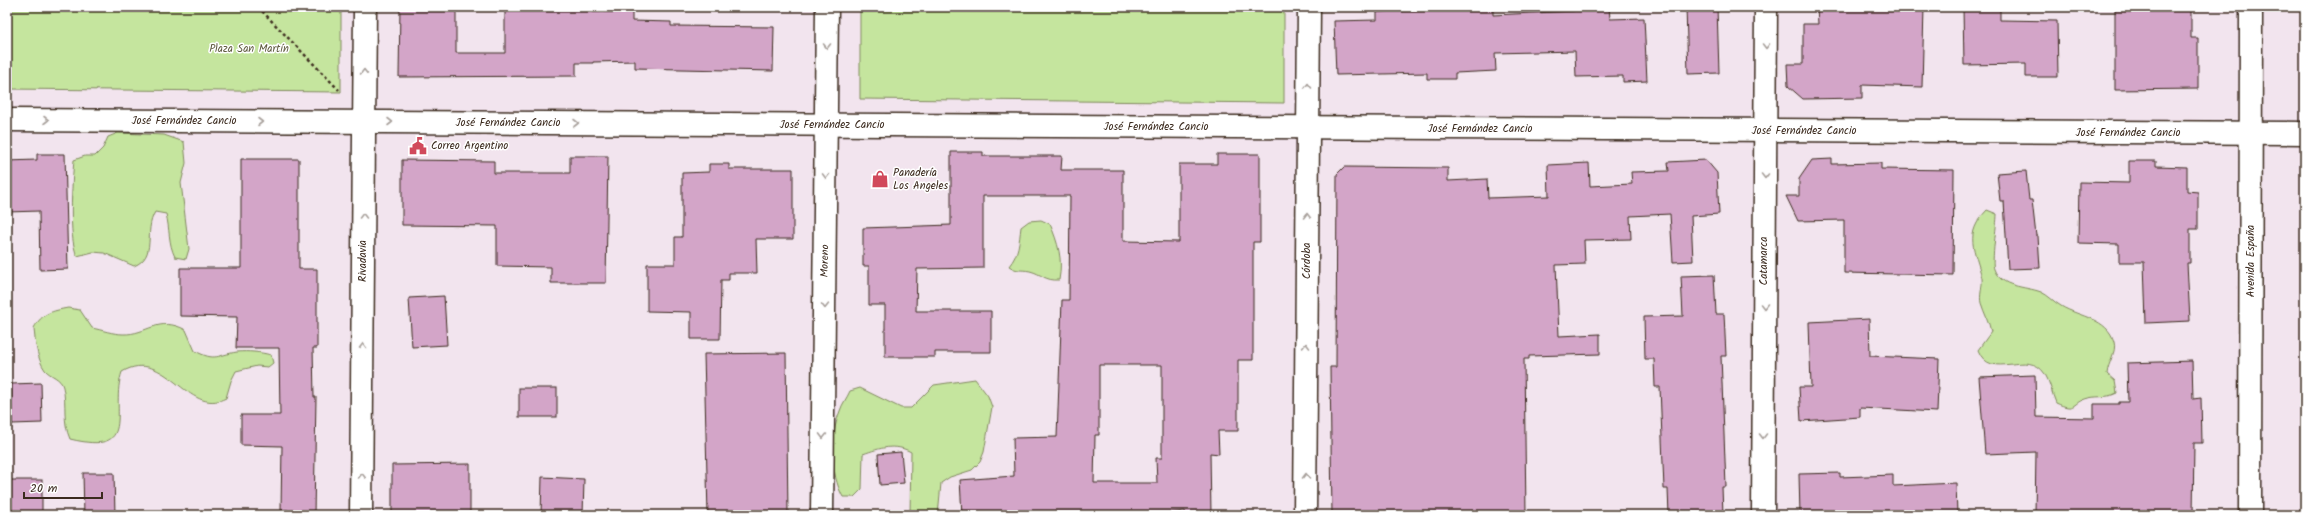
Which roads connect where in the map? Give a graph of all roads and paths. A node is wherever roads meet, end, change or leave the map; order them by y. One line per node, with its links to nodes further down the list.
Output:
1 (258, 7): 7 (path)
2 (365, 7): 9 (street, Rivadavia, one-way to 2)
3 (827, 7): 10 (street, Moreno, one-way to 10)
4 (1309, 7): 11 (street, Córdoba, one-way to 4)
5 (1766, 7): 12 (street, Catamarca, one-way to 12)
6 (2251, 7): 13 (street, Avenida España)
7 (340, 92)
8 (7, 120): 9 (street, José Fernández Cancio, one-way to 9)
9 (364, 122): 10 (street, José Fernández Cancio, one-way to 10); 15 (street, Rivadavia, one-way to 9)
10 (827, 125): 11 (street, José Fernández Cancio); 16 (street, Moreno, one-way to 16)
11 (1308, 128): 12 (street, José Fernández Cancio); 17 (street, Córdoba, one-way to 11)
12 (1765, 130): 13 (street, José Fernández Cancio); 18 (street, Catamarca, one-way to 18)
13 (2252, 133): 14 (street, José Fernández Cancio); 19 (street, Avenida España)
14 (2305, 133)
15 (362, 515)
16 (822, 515)
17 (1305, 515)
18 (1763, 515)
19 (2250, 515)

